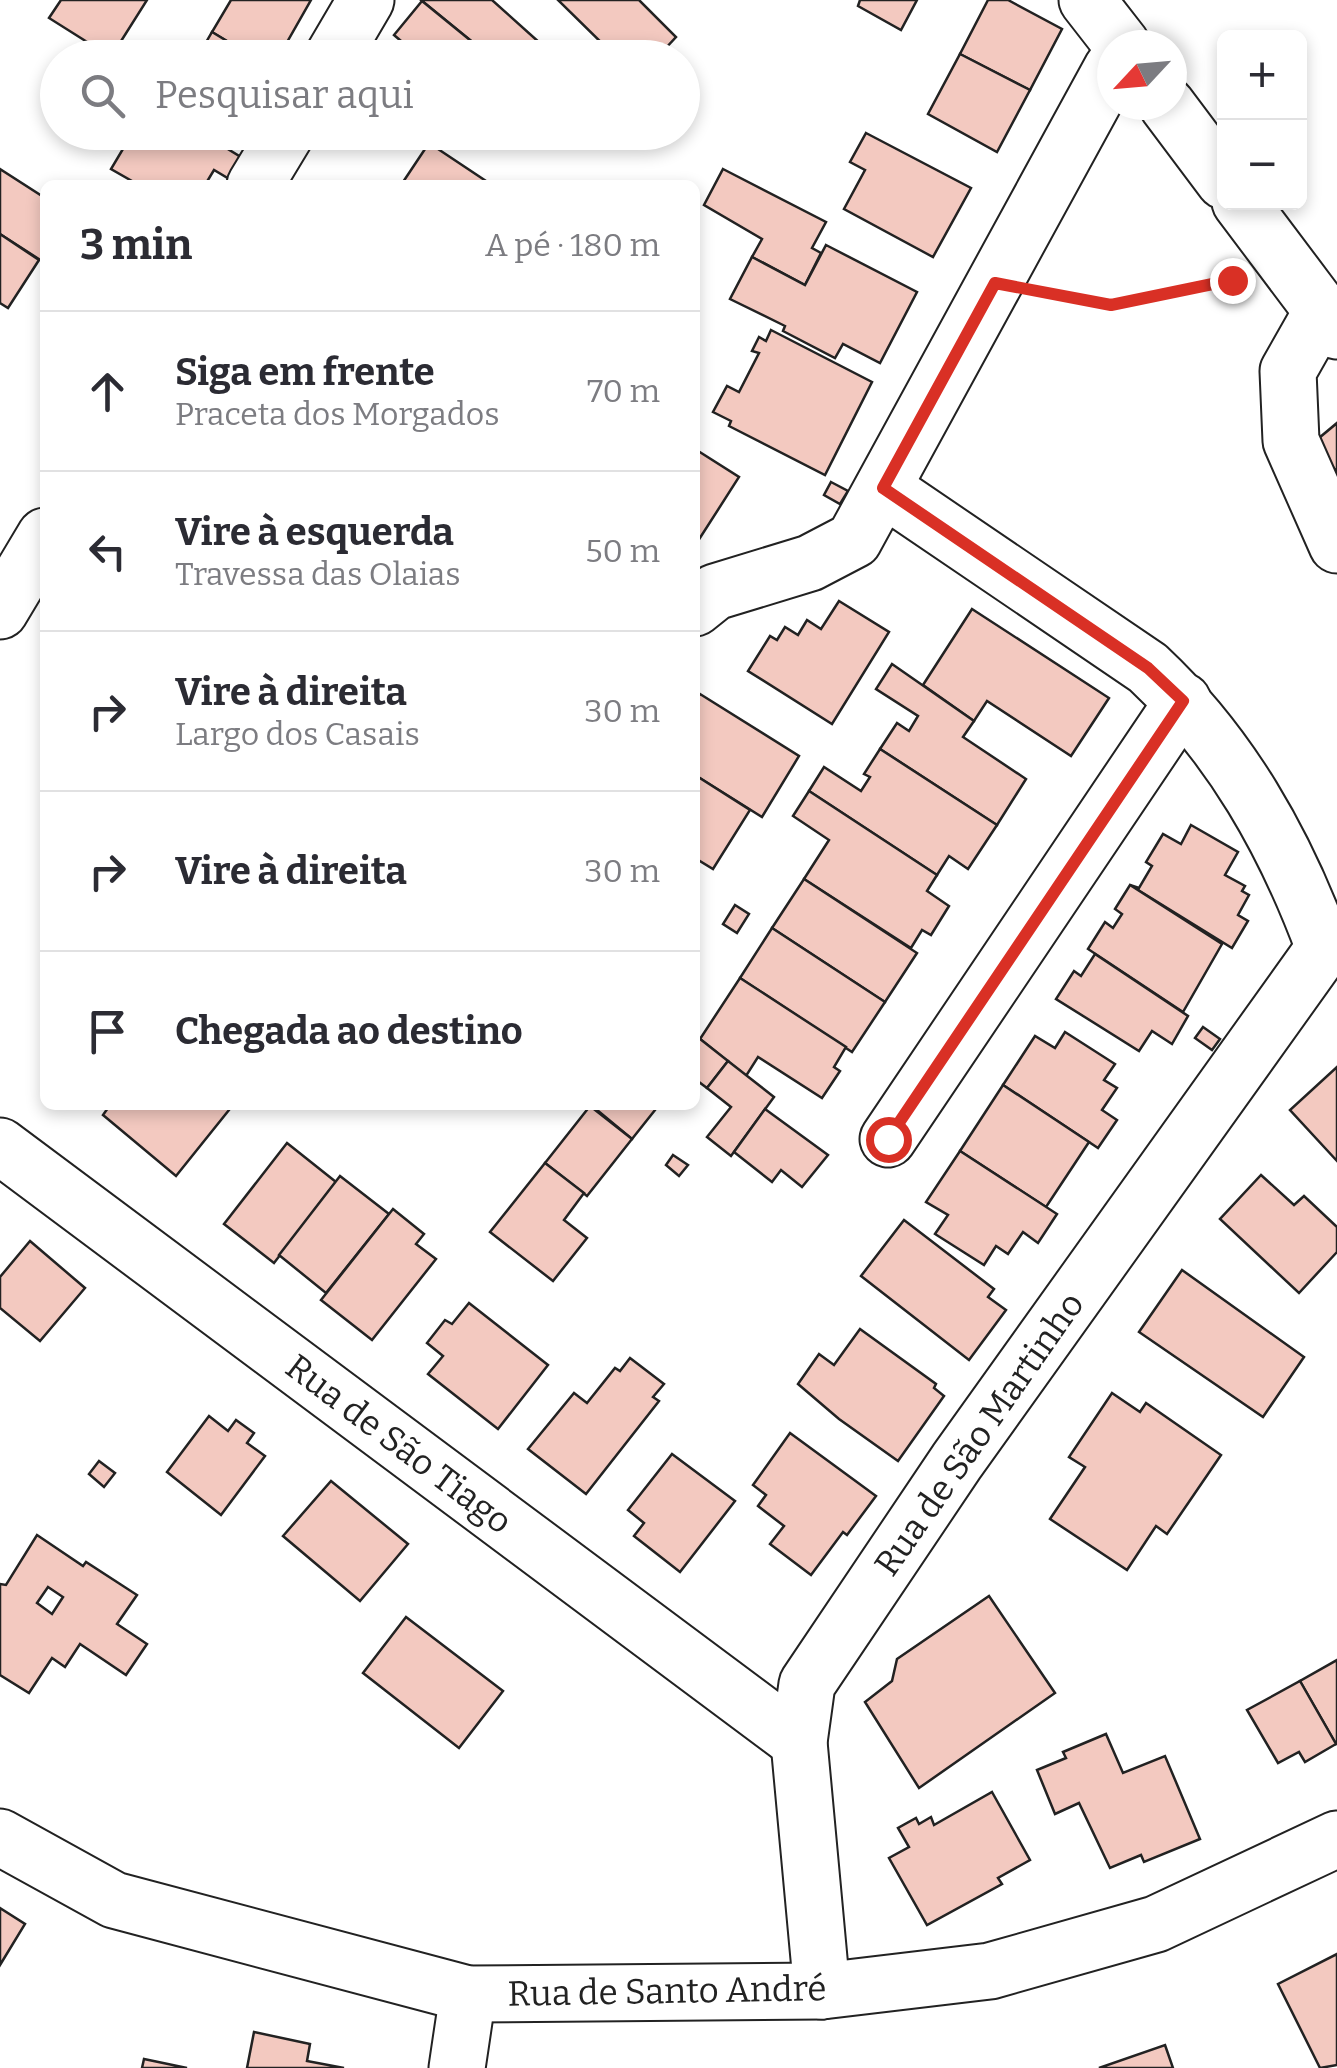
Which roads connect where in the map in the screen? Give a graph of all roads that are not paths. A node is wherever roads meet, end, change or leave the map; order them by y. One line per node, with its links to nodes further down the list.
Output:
1 (366, 0): 4 (street)
2 (1087, 0): 3 (street)
3 (1110, 30)
4 (343, 40)
5 (1097, 96): 12 (street)
6 (1178, 120): 8 (street)
7 (276, 150): 9 (street)
8 (1217, 172)
9 (259, 180)
10 (1246, 210): 11 (street)
11 (1330, 321): 14 (street)
12 (883, 488): 15 (street); 17 (street)
13 (40, 544): 16 (street)
14 (1337, 545)
15 (700, 604)
16 (0, 611)
17 (1183, 701): 18 (street); 19 (street)
18 (1331, 944): 21 (street, Rua de São Martinho)
19 (888, 1139)
20 (0, 1146): 21 (street, Rua de São Tiago)
21 (799, 1742): 24 (street, Rua de São Martinho)
22 (0, 1837): 25 (street, Rua de Santo André)
23 (1337, 1839): 24 (street, Rua de Santo André)
24 (822, 1991): 25 (street, Rua de Santo André)
25 (468, 1994): 26 (street)
26 (457, 2068)

